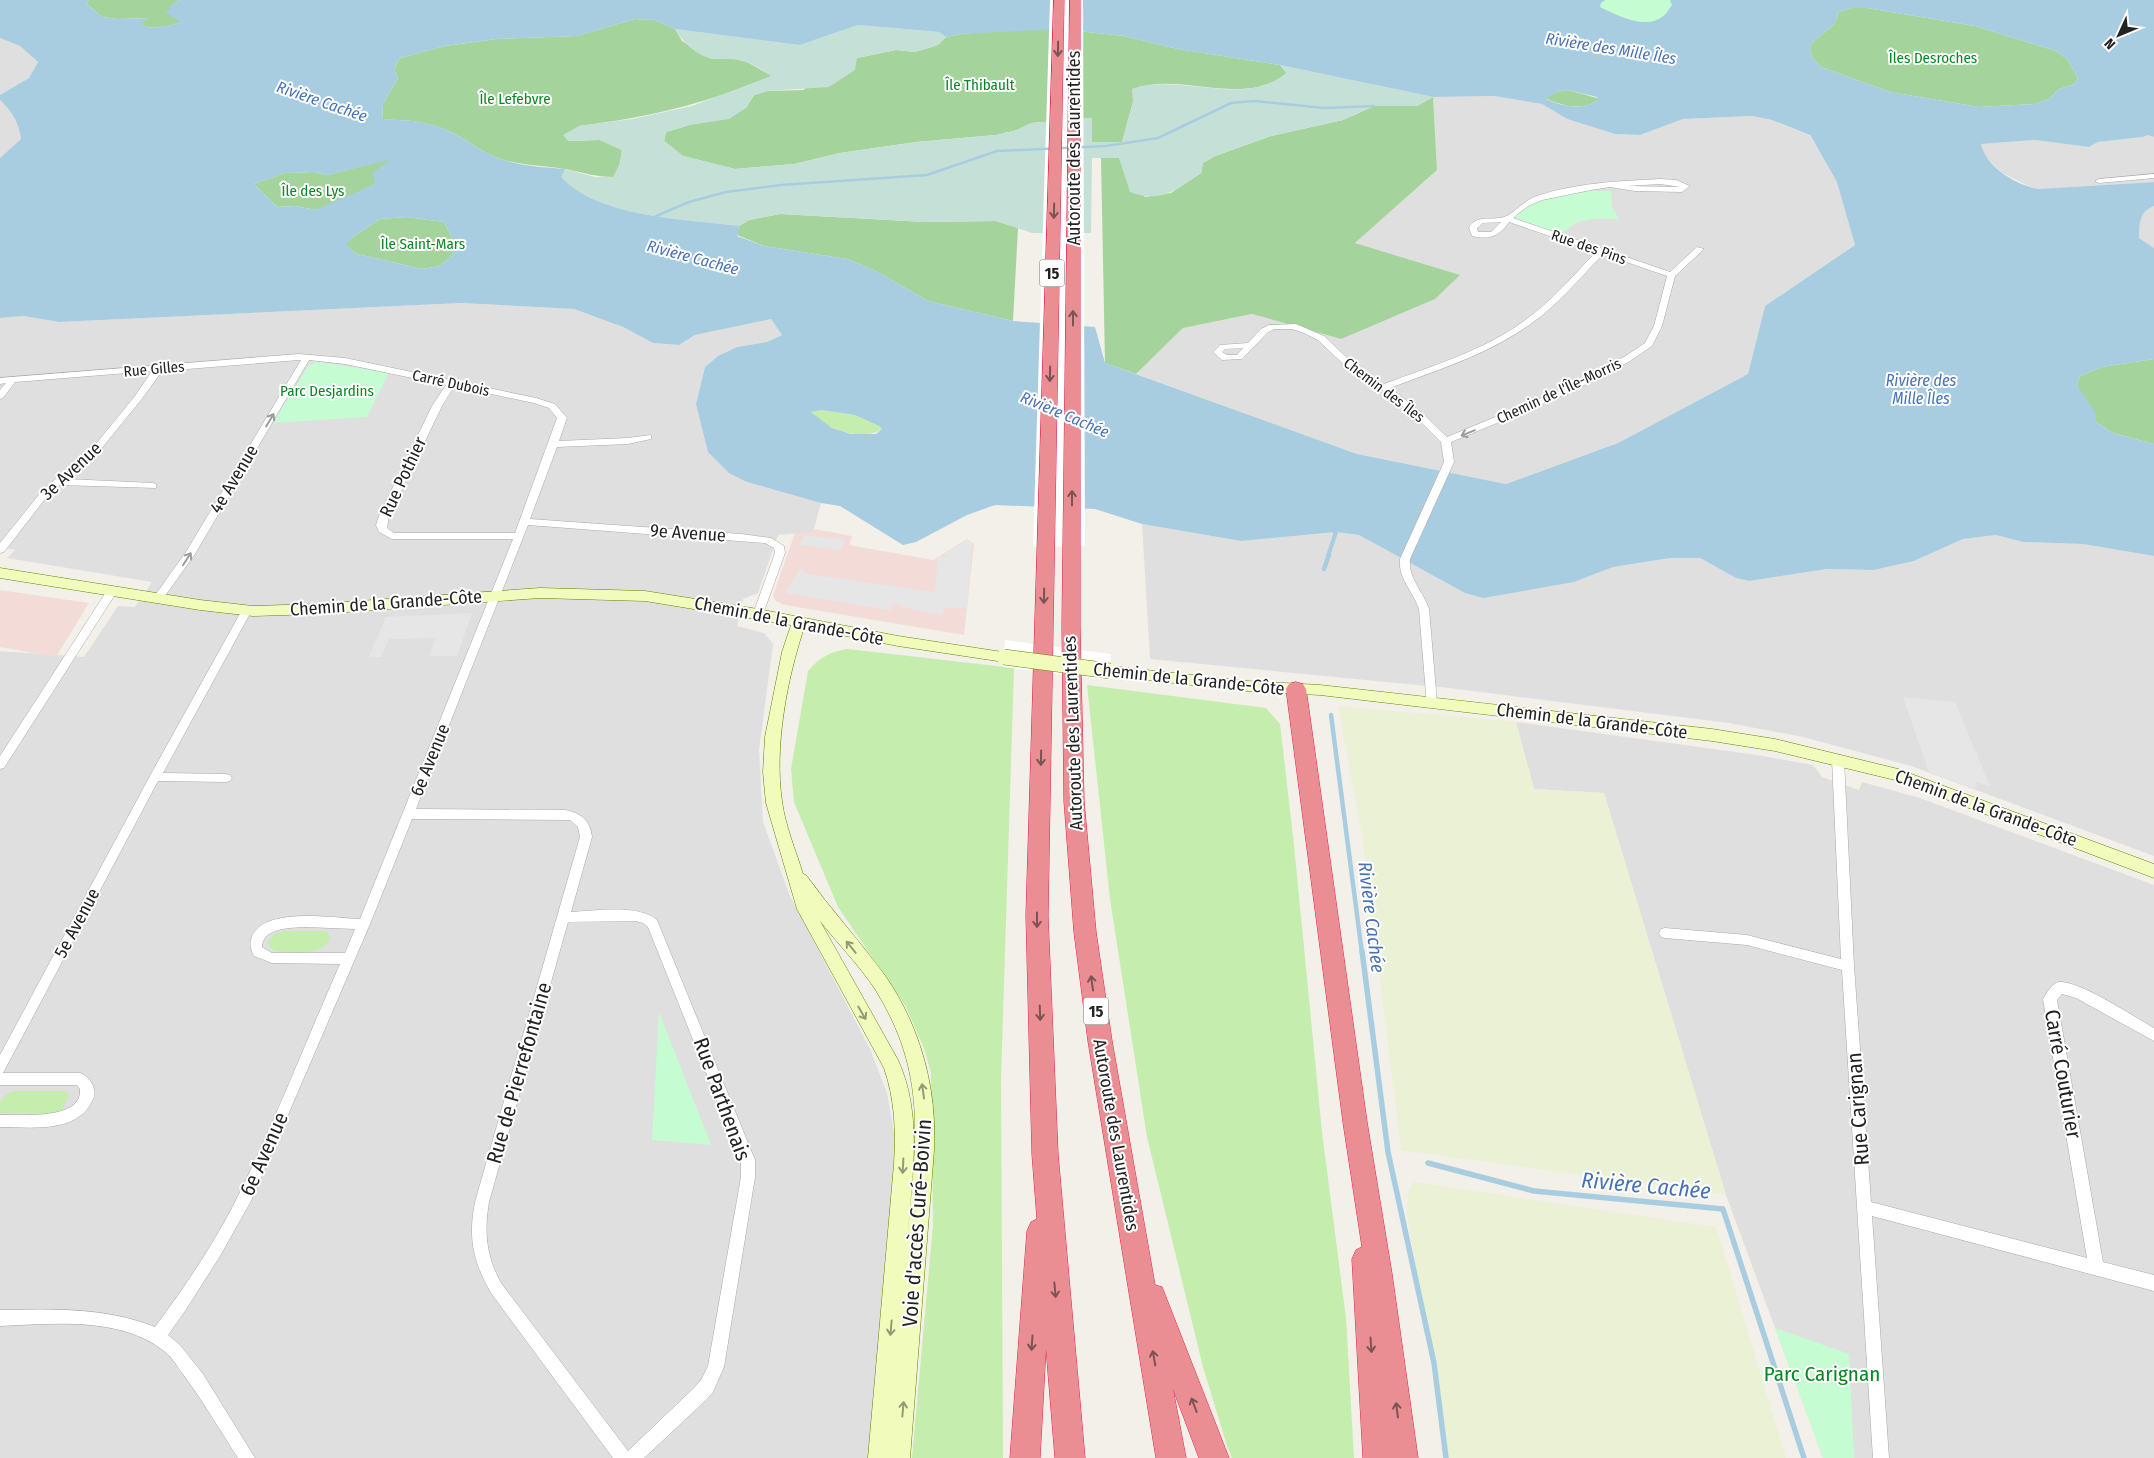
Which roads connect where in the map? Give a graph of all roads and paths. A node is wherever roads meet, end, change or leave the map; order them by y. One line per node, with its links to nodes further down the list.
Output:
1 (1059, 0): 51 (highway, Autoroute des Laurentides / 15, one-way to 51)
2 (1075, 0): 53 (highway, Autoroute des Laurentides / 15, one-way to 2)
3 (2154, 176): 4 (street)
4 (2099, 181)
5 (1613, 186): 5 (street, Rue des Pins); 7 (street, Rue des Pins)
6 (1700, 249): 8 (street)
7 (1602, 251): 8 (street, Rue des Pins); 15 (street)
8 (1671, 274): 18 (street, Chemin de l'Île-Morris, one-way to 18)
9 (1250, 345): 15 (street, Chemin des Îles)
10 (307, 358): 11 (street, Rue Gilles); 14 (street, Carré Dubois); 28 (street, 4e Avenue, one-way to 10)
11 (159, 368): 13 (street, Rue Gilles); 20 (street, 3e Avenue)
12 (0, 381): 13 (street, Rue Gilles)
13 (12, 381): 16 (street)
14 (451, 384): 19 (street, Carré Dubois); 23 (street, Rue Pothier)
15 (1384, 387): 18 (street, Chemin des Îles)
16 (0, 396)
17 (648, 437): 19 (street)
18 (1446, 442): 33 (street)
19 (554, 444): 22 (street, Carré Dubois)
20 (58, 482): 21 (street); 24 (street, 3e Avenue)
21 (153, 486)
22 (524, 522): 23 (street, Carré Dubois); 30 (street, 9e Avenue)
23 (518, 536): 27 (street, Carré Dubois)
24 (0, 550)
25 (0, 573): 26 (main road, Chemin de la Grande-Côte)
26 (112, 591): 28 (main road, Chemin de la Grande-Côte); 35 (street)
27 (496, 596): 29 (main road, Chemin de la Grande-Côte); 30 (main road, Chemin de la Grande-Côte); 38 (street, 6e Avenue)
28 (158, 598): 29 (main road, Chemin de la Grande-Côte)
29 (247, 610): 36 (street, 5e Avenue)
30 (758, 614): 31 (main road, Chemin de la Grande-Côte)
31 (799, 622): 32 (main road, Chemin de la Grande-Côte, bridge); 40 (main road, Voie d'accès Curé-Boivin)
32 (1296, 690): 33 (main road, Chemin de la Grande-Côte); 50 (highway)
33 (1431, 702): 34 (main road, Chemin de la Grande-Côte)
34 (1838, 759): 39 (main road, Chemin de la Grande-Côte); 45 (street, Rue Carignan)
35 (0, 764)
36 (155, 777): 37 (street); 47 (street, 5e Avenue)
37 (226, 778)
38 (408, 814): 41 (street, Rue de Pierrefontaine); 42 (street, 6e Avenue)
39 (2154, 871)
40 (796, 874): 61 (main road, Voie d'accès Curé-Boivin, one-way to 61); 62 (main road, Voie d'accès Curé-Boivin, one-way to 40)
41 (563, 917): 59 (street, Rue de Pierrefontaine); 60 (street, Rue Parthenais)
42 (364, 924): 44 (street, 6e Avenue); 44 (street)
43 (1666, 933): 45 (street)
44 (349, 959): 57 (street, 6e Avenue)
45 (1848, 966): 52 (street, Rue Carignan)
46 (2154, 1036): 54 (street, Carré Couturier)
47 (0, 1068)
48 (0, 1078): 49 (street)
49 (0, 1121)
50 (1355, 1122): 67 (highway, one-way to 67); 68 (highway, one-way to 50)
51 (1045, 1154): 63 (highway, one-way to 63); 64 (highway, Autoroute des Laurentides / 15, one-way to 64)
52 (1864, 1207): 54 (street); 69 (street, Rue Carignan)
53 (1136, 1255): 65 (highway, Autoroute des Laurentides / 15, one-way to 53); 66 (highway, one-way to 53)
54 (2096, 1268): 55 (street)
55 (2154, 1283)
56 (0, 1318): 57 (street)
57 (158, 1337): 58 (street)
58 (247, 1458)
59 (623, 1458)
60 (632, 1458)
61 (880, 1458)
62 (899, 1458)
63 (1025, 1458)
64 (1070, 1458)
65 (1171, 1458)
66 (1214, 1458)
67 (1378, 1458)
68 (1403, 1458)
69 (1881, 1458)

